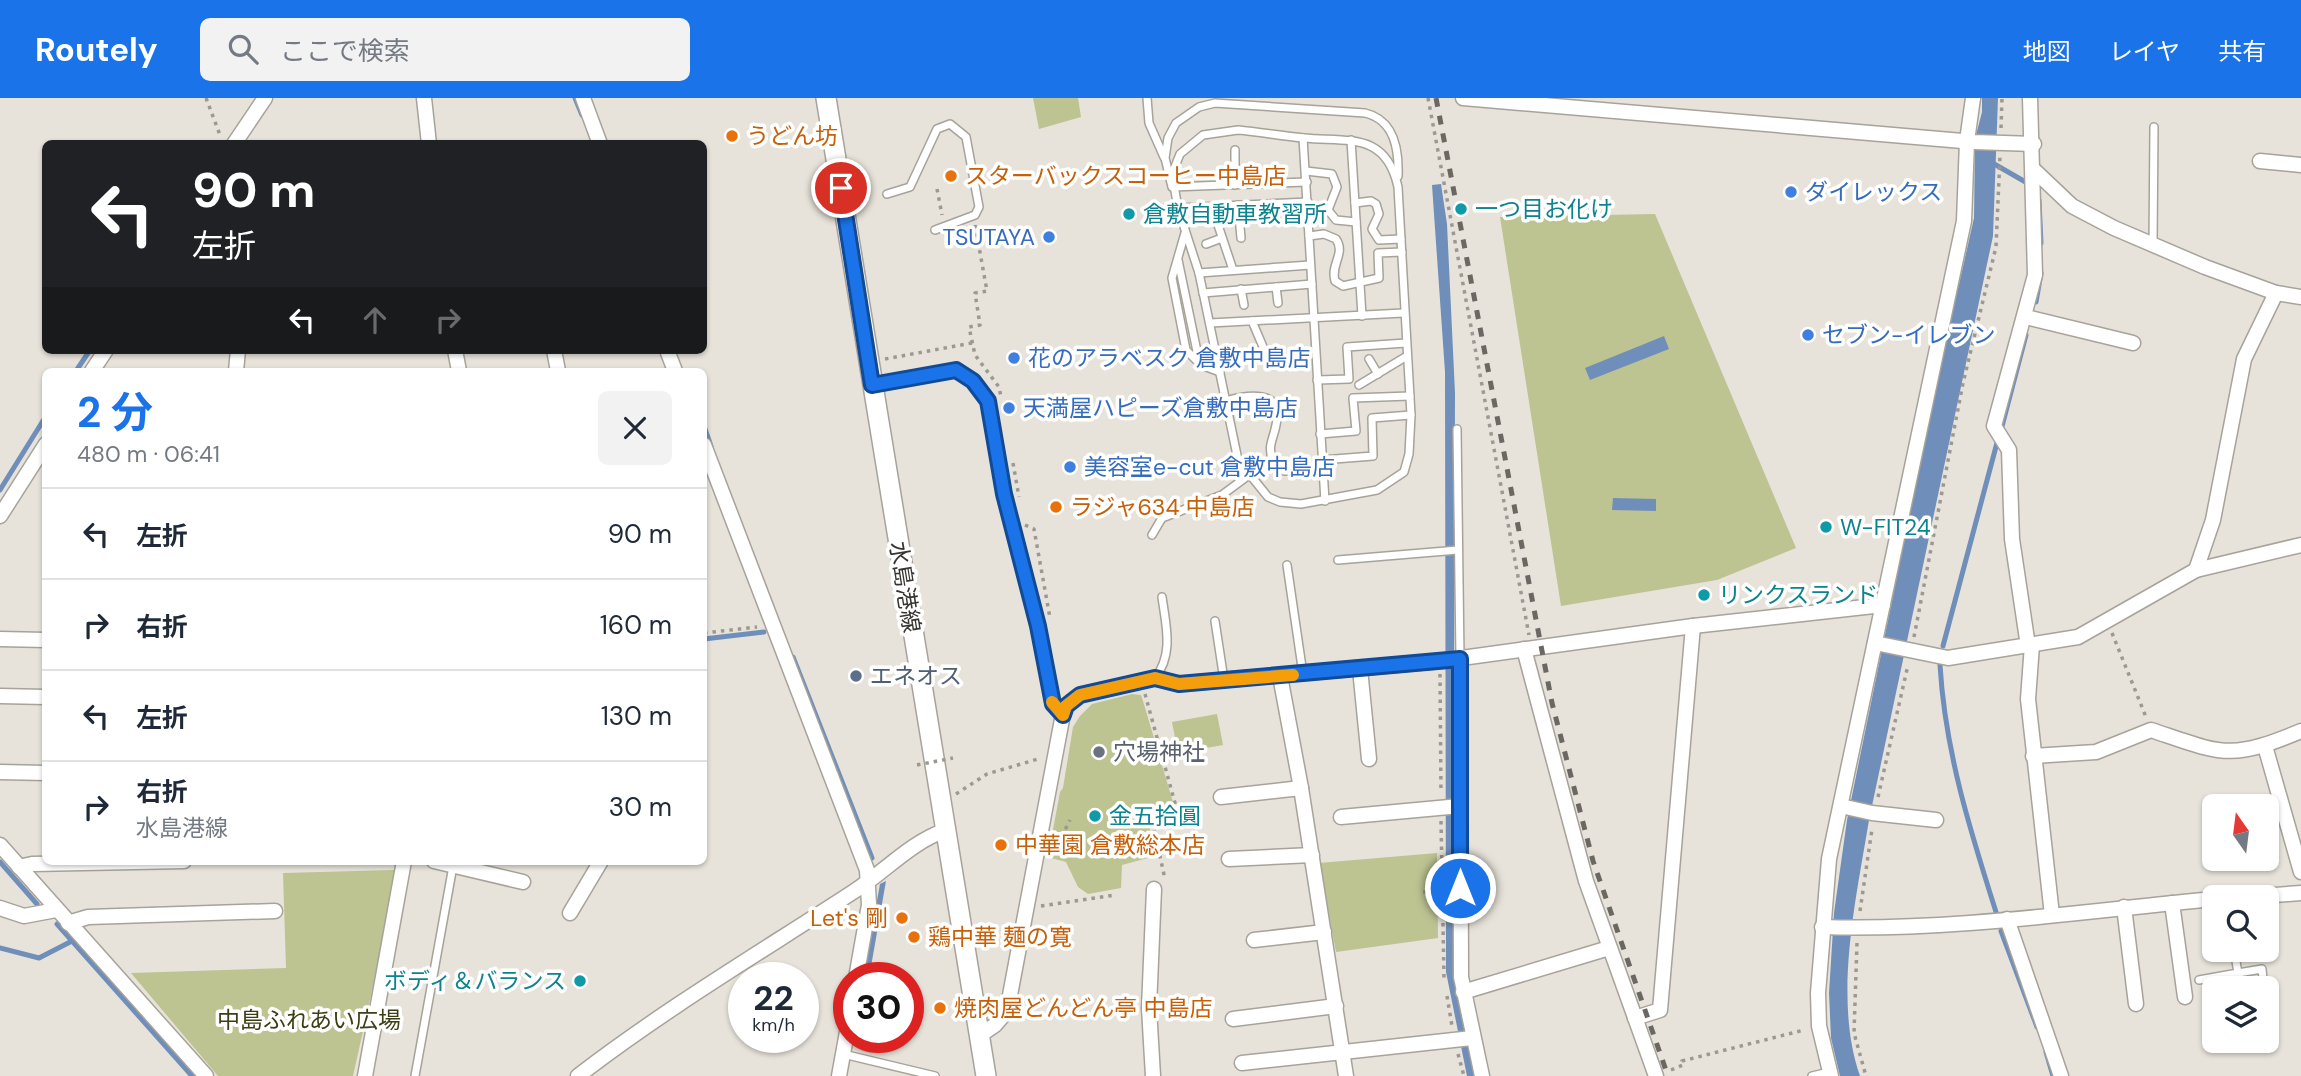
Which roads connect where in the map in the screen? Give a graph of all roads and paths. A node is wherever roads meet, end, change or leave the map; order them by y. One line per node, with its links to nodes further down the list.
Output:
1 (206, 98): 13 (path)
2 (265, 98): 14 (street)
3 (424, 98): 15 (street)
4 (583, 98): 16 (street)
5 (826, 98): 75 (main road, 水島港線)
6 (1147, 98): 21 (lane)
7 (1428, 98): 106 (path)
8 (1463, 98): 18 (street)
9 (1973, 98): 18 (street)
10 (2030, 98): 19 (street)
11 (2154, 127): 45 (lane)
12 (1303, 138): 17 (lane); 25 (lane); 29 (lane)
13 (222, 140)
14 (237, 140)
15 (429, 140)
16 (599, 140)
17 (1351, 140): 30 (lane); 33 (lane)
18 (1970, 141): 19 (street); 96 (street)
19 (2034, 144): 26 (street)
20 (1235, 150): 28 (lane)
21 (1165, 158): 29 (lane); 30 (lane)
22 (2260, 161): 24 (street)
23 (2000, 163): 107 (path)
24 (2301, 165)
25 (1306, 172): 27 (lane); 37 (lane)
26 (2034, 172): 45 (street); 61 (street)
27 (1307, 182): 28 (lane); 32 (lane)
28 (1236, 185): 29 (lane)
29 (1172, 187): 36 (lane)
30 (1398, 187): 43 (lane)
31 (887, 194): 38 (lane)
32 (1308, 202): 34 (lane); 40 (lane)
33 (1355, 203): 37 (lane); 43 (lane)
34 (1238, 205): 35 (lane); 41 (lane)
35 (1212, 207): 36 (lane); 42 (lane)
36 (1178, 208): 39 (lane)
37 (1356, 222): 50 (lane)
38 (935, 230)
39 (1186, 232): 49 (lane); 72 (lane)
40 (1309, 236): 47 (lane); 50 (lane)
41 (1241, 238)
42 (1222, 239): 44 (lane); 48 (lane)
43 (1401, 239): 46 (lane)
44 (1206, 244)
45 (2153, 245): 55 (street)
46 (1402, 252): 50 (lane); 59 (lane)
47 (1310, 265): 48 (lane); 51 (lane)
48 (1233, 270): 49 (lane)
49 (1199, 273): 54 (lane)
50 (1360, 281): 60 (lane)
51 (1312, 284): 52 (lane); 62 (lane)
52 (1276, 287): 53 (lane); 57 (lane)
53 (1241, 289): 54 (lane); 58 (lane)
54 (1203, 293): 64 (lane)
55 (2276, 293): 56 (street); 94 (street)
56 (2301, 297)
57 (1278, 303)
58 (1244, 305)
59 (1404, 313): 60 (lane); 66 (lane)
60 (1362, 316): 62 (lane)
61 (2026, 317): 67 (street); 105 (street)
62 (1313, 318): 63 (lane); 74 (lane)
63 (1252, 321): 64 (lane); 68 (lane)
64 (1210, 323): 68 (lane)
65 (972, 343): 70 (path)
66 (1406, 343): 69 (lane); 74 (lane)
67 (2133, 343)
68 (1215, 350): 72 (lane)
69 (1407, 356): 73 (lane); 77 (lane)
70 (884, 359)
71 (1369, 359): 73 (lane)
72 (1220, 372): 78 (lane)
73 (1378, 374): 76 (lane)
74 (1317, 380): 81 (lane)
75 (872, 385): 116 (lane); 138 (main road, 水島港線)
76 (1359, 385)
77 (1410, 396): 79 (lane); 81 (lane)
78 (1225, 401): 85 (lane); 86 (lane)
79 (1411, 415): 84 (lane); 87 (lane)
80 (1457, 429): 91 (lane)
81 (1320, 434): 84 (lane)
82 (42, 450): 88 (street)
83 (707, 452): 99 (street)
84 (1322, 460): 85 (lane)
85 (1322, 470): 87 (lane)
86 (1249, 475): 87 (lane); 89 (lane)
87 (1325, 501)
88 (0, 516)
89 (1152, 535)
90 (2301, 545): 94 (street)
91 (1455, 550): 92 (lane); 108 (lane)
92 (1338, 560)
93 (1287, 565): 110 (lane)
94 (2196, 570): 98 (street)
95 (1163, 597): 112 (lane)
96 (1883, 605): 100 (street); 104 (street)
97 (1215, 621): 113 (lane)
98 (2107, 622): 105 (street); 117 (path)
99 (771, 626): 101 (path); 151 (street)
100 (1693, 626): 106 (street); 183 (street)
101 (707, 633)
102 (0, 639): 103 (street)
103 (42, 640)
104 (1878, 644): 107 (street); 131 (street)
105 (2030, 646): 107 (street); 121 (street)
106 (1528, 648): 108 (street); 173 (street)
107 (1910, 651): 133 (path)
108 (1449, 660): 109 (street); 130 (street); 130 (path)
109 (1360, 669): 110 (street); 123 (street)
110 (1303, 674): 111 (street)
111 (1280, 676): 113 (street); 127 (street)
112 (1148, 680): 113 (street); 116 (street); 136 (path)
113 (1224, 680)
114 (0, 696): 115 (street)
115 (42, 697)
116 (1063, 715): 120 (street)
117 (2151, 730): 119 (street); 121 (street)
118 (2301, 731): 119 (street)
119 (2265, 746): 149 (street)
120 (1058, 753): 128 (path); 162 (street)
121 (2032, 757): 166 (street)
122 (953, 758): 124 (path, bridge)
123 (1369, 760)
124 (917, 765)
125 (0, 772): 126 (street)
126 (42, 773)
127 (1301, 788): 129 (street); 140 (street)
128 (954, 795)
129 (1221, 797)
130 (1450, 807): 134 (street); 179 (street)
131 (1844, 807): 133 (street); 169 (street)
132 (1149, 809): 136 (path)
133 (1873, 813): 137 (street); 170 (path)
134 (1341, 817)
135 (1070, 820): 141 (path)
136 (1152, 820): 152 (path)
137 (1936, 820)
138 (946, 830): 151 (street); 186 (main road, 水島港線)
139 (0, 845): 148 (street)
140 (1312, 855): 142 (street); 171 (street)
141 (1051, 858)
142 (1229, 859)
143 (42, 864): 148 (street)
144 (403, 865): 193 (street)
145 (449, 865): 147 (street)
146 (599, 865): 165 (street)
147 (453, 866): 150 (street); 194 (lane)
148 (19, 867): 163 (street)
149 (2301, 872)
150 (523, 882)
151 (870, 882): 174 (street); 195 (street)
152 (1154, 888): 199 (street)
153 (1445, 890): 154 (path)
154 (1423, 892)
155 (2301, 893): 157 (street)
156 (1115, 895): 162 (path)
157 (2279, 895)
158 (2202, 901): 159 (street)
159 (2172, 903): 160 (street); 180 (street)
160 (2124, 907): 166 (street); 181 (street)
161 (0, 908): 163 (street)
162 (1028, 908): 186 (street)
163 (56, 910): 168 (street)
164 (275, 911): 168 (street)
165 (570, 913)
166 (2052, 915): 167 (street)
167 (2007, 919): 170 (street); 206 (street)
168 (68, 923): 192 (street)
169 (1826, 927): 170 (street); 185 (street)
170 (1856, 928): 205 (path)
171 (1324, 932): 172 (street); 182 (street)
172 (1254, 940)
173 (1609, 947): 179 (street); 183 (street)
174 (858, 962)
175 (2236, 962): 176 (lane)
176 (2238, 973): 177 (lane); 178 (lane)
177 (2263, 976)
178 (2199, 980)
179 (1463, 992): 187 (street)
180 (2185, 997)
181 (2136, 1004)
182 (1336, 1006): 184 (street); 188 (street)
183 (1635, 1018): 203 (street)
184 (1233, 1019)
185 (1819, 1026): 191 (street); 203 (path)
186 (979, 1036): 198 (main road, 水島港線)
187 (1462, 1040): 188 (street); 201 (path); 202 (street)
188 (1343, 1053): 190 (street); 200 (street)
189 (849, 1055): 196 (street); 197 (lane)
190 (1242, 1063)
191 (1830, 1074): 204 (lane)
192 (206, 1076)
193 (366, 1076)
194 (415, 1076)
195 (578, 1076)
196 (839, 1076)
197 (935, 1076)
198 (986, 1076)
199 (1153, 1076)
200 (1346, 1076)
201 (1464, 1076)
202 (1482, 1076)
203 (1655, 1076)
204 (1812, 1076)
205 (1866, 1076)
206 (2061, 1076)

